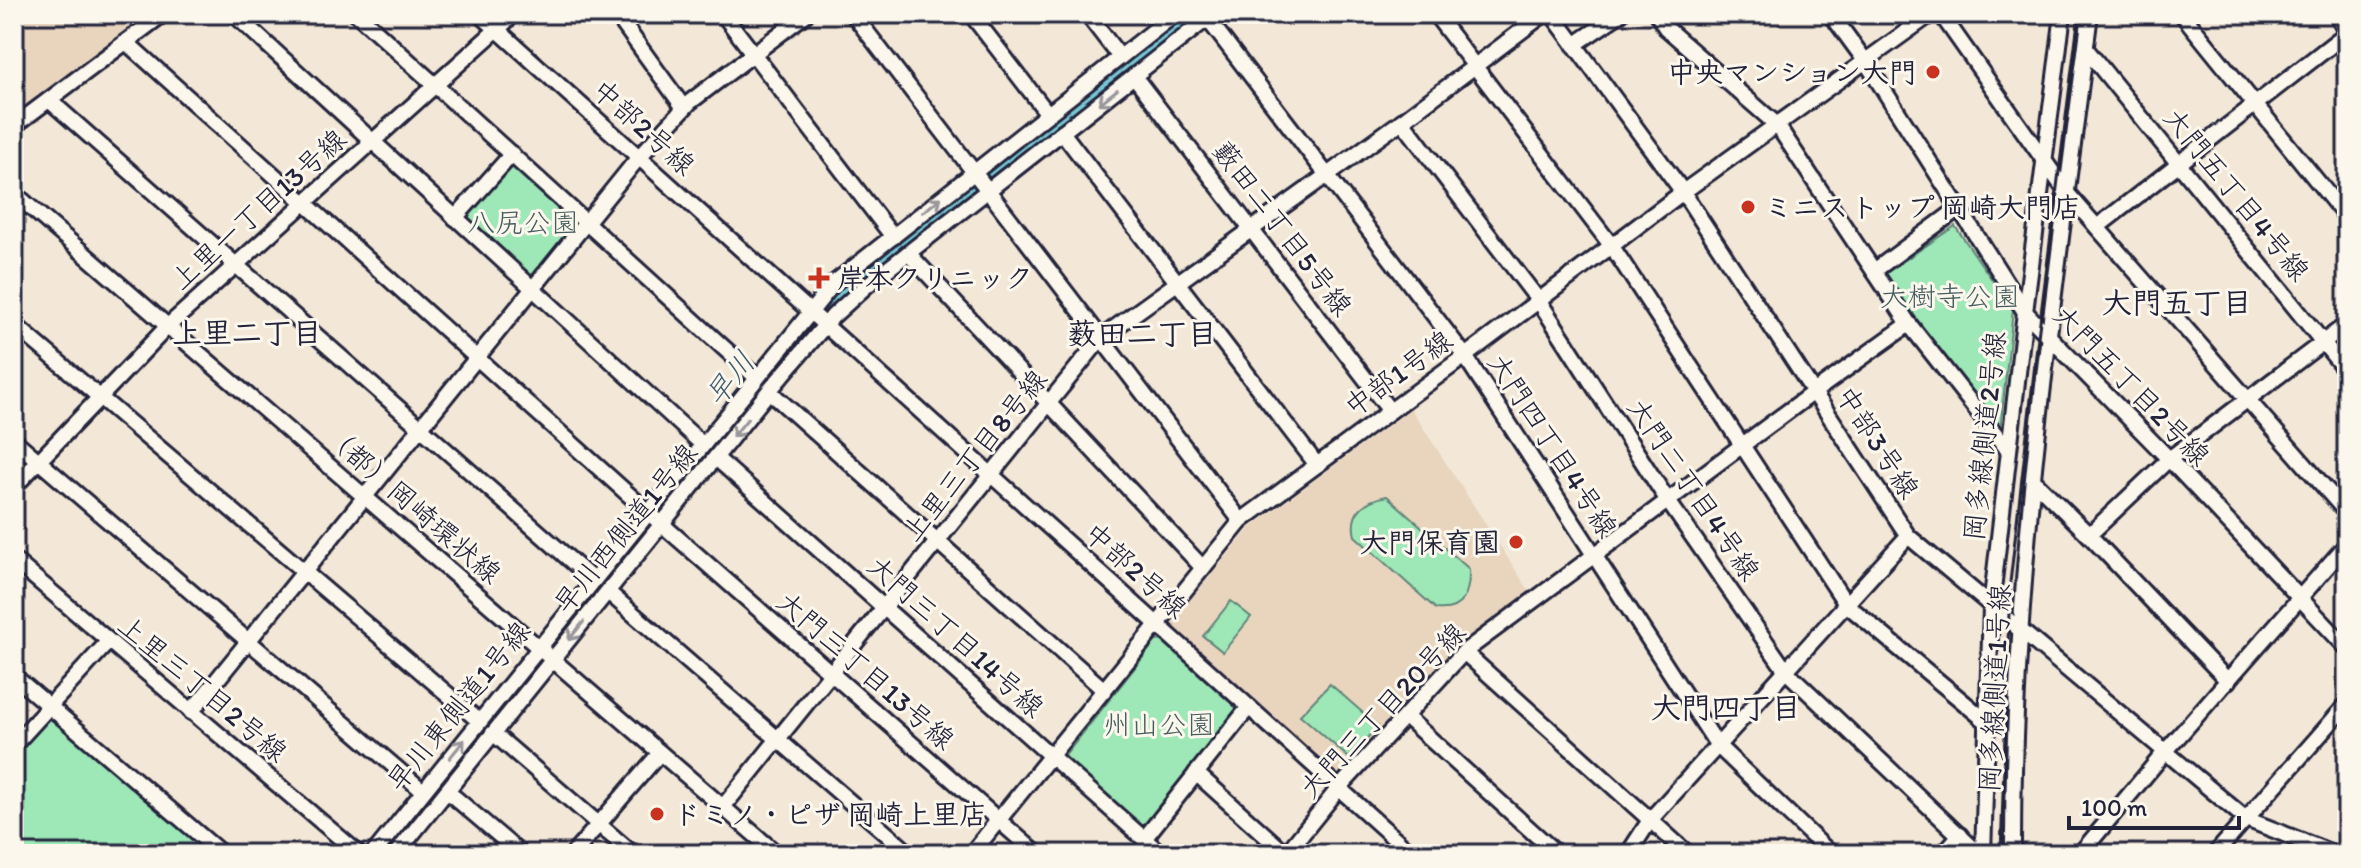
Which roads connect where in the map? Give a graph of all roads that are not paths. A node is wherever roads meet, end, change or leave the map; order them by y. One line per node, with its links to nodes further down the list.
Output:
1 (163, 14): 29 (street)
2 (234, 14): 46 (street)
3 (357, 14): 37 (street)
4 (480, 14): 27 (street, 中部2号線)
5 (514, 14): 27 (street, 上里一丁目13号線)
6 (616, 14): 40 (street)
7 (723, 14): 32 (street)
8 (806, 14): 32 (street)
9 (853, 14): 51 (street)
10 (971, 14): 41 (street)
11 (1087, 14): 33 (street)
12 (1175, 14): 33 (street)
13 (1435, 14): 35 (street)
14 (1544, 14): 35 (street, 上里三丁目8号線)
15 (1552, 14): 30 (street, 中部3号線)
16 (1620, 14): 30 (street)
17 (1657, 14): 43 (street)
18 (1831, 14): 34 (street, 大門五丁目2号線)
19 (1931, 14): 34 (street, 中部1号線)
20 (1941, 14): 49 (street)
21 (2051, 14): 26 (street)
22 (2090, 14): 31 (street, 岡多線側道1号線)
23 (2182, 14): 39 (street)
24 (2337, 14): 28 (street)
25 (1208, 16): 36 (street, 早川西側道1号線); 52 (street, 大門四丁目4号線)
26 (2062, 20): 49 (street, 岡多線側道2号線)
27 (496, 28): 37 (street, 上里一丁目13号線); 48 (street, 中部2号線)
28 (2347, 33): 39 (street)
29 (126, 42): 38 (street); 57 (street, 大門三丁目13号線)
30 (1574, 45): 54 (street, 中部3号線)
31 (2086, 49): 50 (street, 大門五丁目4号線); 56 (street, 岡多線側道1号線)
32 (754, 54): 40 (street); 64 (street)
33 (1120, 57): 41 (street)
34 (1866, 62): 43 (street, 中部1号線); 58 (street, 大門五丁目2号線)
35 (1474, 65): 42 (street, 上里三丁目8号線); 65 (street)
36 (1134, 76): 45 (street, 早川西側道1号線, one-way to 45); 63 (street, 藪田二丁目5号線)
37 (434, 85): 46 (street, 上里一丁目13号線); 47 (street)
38 (49, 100): 44 (street); 67 (street)
39 (2255, 104): 50 (street); 60 (street)
40 (684, 108): 48 (street)
41 (1048, 114): 51 (street, 早川東側道1号線)
42 (1402, 121): 52 (street, 上里三丁目8号線); 71 (street, 大門二丁目4号線)
43 (1777, 125): 54 (street, 中部1号線); 68 (street)
44 (14, 126)
45 (1062, 132): 53 (street, 早川西側道1号線); 69 (street)
46 (372, 141): 57 (street, 上里一丁目13号線); 59 (street)
47 (512, 154): 59 (street); 61 (street)
48 (639, 157): 61 (street); 72 (street, 中部2号線)
49 (2043, 159): 56 (street); 73 (street, 岡多線側道2号線)
50 (2179, 163): 62 (street); 81 (street, 大門五丁目4号線)
51 (975, 171): 53 (street); 64 (street, 早川東側道1号線, one-way to 51)
52 (1326, 174): 63 (street, 上里三丁目8号線); 82 (street, 大門四丁目4号線)
53 (989, 190): 66 (street, 早川西側道1号線); 80 (street)
54 (1683, 192): 65 (street, 中部1号線); 87 (street, 中部3号線)
55 (14, 193): 78 (street, （都）岡崎環状線)
56 (2067, 193): 62 (street); 79 (street, 岡多線側道1号線)
57 (304, 203): 67 (street, 上里一丁目13号線); 83 (street, 大門三丁目13号線)
58 (1959, 208): 68 (street); 73 (street, 大門五丁目2号線)
59 (455, 218): 70 (street)
60 (2347, 218)
61 (587, 222): 70 (street); 85 (street)
62 (2097, 227): 89 (street)
63 (1251, 229): 69 (street, 上里三丁目8号線); 91 (street, 藪田二丁目5号線)
64 (893, 237): 72 (street, 早川東側道1号線)
65 (1611, 245): 71 (street, 中部1号線); 95 (street)
66 (908, 253): 77 (street, 早川西側道1号線); 90 (street)
67 (236, 265): 78 (street, 上里一丁目13号線); 92 (street)
68 (1874, 271): 75 (street)
69 (1176, 283): 80 (street, 上里三丁目8号線); 100 (street)
70 (533, 289): 83 (street); 94 (street)
71 (1539, 301): 82 (street, 中部1号線); 105 (street, 大門二丁目4号線)
72 (810, 311): 77 (street, 中部2号線); 85 (street, 早川東側道1号線)
73 (2025, 312): 79 (street, 大門五丁目2号線); 96 (street, 岡多線側道2号線)
74 (14, 324): 88 (street)
75 (1909, 324): 87 (street, 大門三丁目20号線); 96 (street)
76 (2347, 324): 81 (street)
77 (825, 325): 86 (street, 早川西側道1号線); 101 (street, 中部2号線)
78 (168, 326): 88 (street, 上里一丁目13号線); 104 (street, （都）岡崎環状線)
79 (2050, 336): 98 (street, 大門五丁目2号線); 102 (street, 岡多線側道1号線)
80 (1102, 337): 90 (street, 上里三丁目8号線); 108 (street)
81 (2322, 343): 84 (street, 大門五丁目4号線); 89 (street)
82 (1465, 356): 91 (street, 中部1号線); 114 (street, 大門四丁目4号線)
83 (476, 359): 92 (street); 106 (street, 大門三丁目13号線)
84 (2347, 372)
85 (757, 378): 94 (street, 早川東側道1号線)
86 (769, 391): 97 (street, 早川西側道1号線, one-way to 97); 112 (street)
87 (1814, 392): 95 (street, 大門三丁目20号線); 111 (street, 中部3号線)
88 (100, 398): 99 (street, 上里一丁目13号線); 117 (street)
89 (2248, 400): 98 (street); 107 (street)
90 (1048, 404): 101 (street, 上里三丁目8号線); 116 (street)
91 (1390, 411): 100 (street, 中部1号線)
92 (421, 429): 104 (street); 118 (street)
93 (14, 440): 99 (street)
94 (703, 445): 106 (street, 早川東側道1号線)
95 (1742, 446): 105 (street, 大門三丁目20号線); 121 (street)
96 (2008, 450): 122 (street, 岡多線側道2号線)
97 (716, 458): 109 (street, 早川西側道1号線); 123 (street, 大門三丁目14号線)
98 (2169, 459): 110 (street); 120 (street, 大門五丁目2号線)
99 (39, 462): 103 (street, 上里一丁目13号線); 126 (street)
100 (1317, 465): 108 (street, 中部1号線)
101 (991, 475): 112 (street, 上里三丁目8号線); 124 (street, 中部2号線)
102 (2033, 480): 110 (street); 125 (street, 岡多線側道1号線)
103 (14, 487)
104 (366, 497): 117 (street); 128 (street, （都）岡崎環状線)
105 (1668, 501): 114 (street, 大門三丁目20号線); 132 (street, 大門二丁目4号線)
106 (648, 512): 109 (street, 大門三丁目13号線); 118 (street, 早川東側道1号線)
107 (2347, 513)
108 (1241, 521): 116 (street, 中部1号線)
109 (661, 525): 119 (street, 早川西側道1号線); 133 (street, 大門三丁目13号線)
110 (2089, 535): 135 (street)
111 (1908, 536): 121 (street); 122 (street, 中部3号線)
112 (938, 541): 123 (street, 上里三丁目8号線); 136 (street)
113 (2347, 544): 120 (street)
114 (1594, 556): 130 (street, 大門三丁目20号線); 147 (street, 大門四丁目4号線)
115 (14, 560): 127 (street, 上里三丁目2号線)
116 (1203, 568): 124 (street, 中部1号線)
117 (305, 573): 126 (street); 142 (street)
118 (593, 580): 128 (street, 早川東側道1号線)
119 (608, 592): 131 (street, 早川西側道1号線, one-way to 131); 145 (street)
120 (2300, 599): 129 (street, 大門五丁目2号線); 135 (street)
121 (1846, 604): 132 (street); 143 (street)
122 (1991, 607): 125 (street, 中部3号線); 143 (street, 岡多線側道2号線)
123 (885, 608): 133 (street, 上里三丁目8号線); 150 (street, 大門三丁目14号線)
124 (1157, 624): 136 (street, 中部1号線); 138 (street, 中部2号線)
125 (2020, 630): 148 (street, 中部3号線); 163 (street, 岡多線側道1号線)
126 (249, 641): 139 (street); 153 (street)
127 (108, 642): 137 (street); 139 (street, 上里三丁目2号線)
128 (538, 647): 131 (street, （都）岡崎環状線); 142 (street, 早川東側道1号線)
129 (2347, 648)
130 (1464, 652): 141 (street, 大門三丁目20号線); 158 (street)
131 (553, 660): 144 (street, 早川西側道1号線); 149 (street, （都）岡崎環状線)
132 (1786, 671): 147 (street); 160 (street, 大門二丁目4号線)
133 (832, 673): 145 (street, 上里三丁目8号線); 157 (street, 大門三丁目13号線)
134 (14, 676): 137 (street)
135 (2228, 681): 148 (street)
136 (1104, 690): 150 (street, 中部1号線)
137 (48, 706): 146 (street); 164 (street)
138 (1249, 707): 151 (street); 152 (street, 中部2号線)
139 (191, 712): 165 (street, 上里三丁目2号線)
140 (2344, 714): 156 (street)
141 (1406, 717): 152 (street, 大門三丁目20号線); 178 (street)
142 (479, 721): 153 (street, 早川東側道1号線, one-way to 142)
143 (1986, 721): 183 (street, 岡多線側道2号線)
144 (493, 733): 154 (street, 早川西側道1号線); 159 (street)
145 (778, 740): 155 (street, 上里三丁目8号線); 172 (street)
146 (14, 745)
147 (1718, 746): 158 (street); 181 (street, 大門四丁目4号線)
148 (2165, 752): 156 (street, 中部3号線); 184 (street)
149 (660, 753): 155 (street, （都）岡崎環状線); 159 (street)
150 (1052, 756): 157 (street, 中部1号線); 161 (street, 大門三丁目14号線)
151 (1196, 773): 161 (street); 176 (street)
152 (1339, 788): 176 (street, 大門三丁目20号線); 177 (street, 中部2号線)
153 (423, 791): 166 (street, 早川東側道1号線)
154 (447, 791): 167 (street, 早川西側道1号線); 168 (street)
155 (723, 807): 171 (street, （都）岡崎環状線)
156 (2246, 819): 162 (street, 中部3号線); 185 (street)
157 (998, 820): 173 (street, 中部1号線); 174 (street, 大門三丁目13号線)
158 (1650, 820): 179 (street); 180 (street)
159 (599, 824): 169 (street); 170 (street)
160 (1960, 835): 182 (street); 183 (street, 大門二丁目4号線)
161 (1144, 839): 175 (street, 大門三丁目14号線)
162 (2302, 848): 186 (street, 中部3号線)
163 (2014, 853)
164 (222, 854)
165 (359, 854)
166 (373, 854)
167 (396, 854)
168 (521, 854)
169 (573, 854)
170 (633, 854)
171 (777, 854)
172 (910, 854)
173 (971, 854)
174 (1037, 854)
175 (1161, 854)
176 (1286, 854)
177 (1412, 854)
178 (1557, 854)
179 (1628, 854)
180 (1688, 854)
181 (1831, 854)
182 (1943, 854)
183 (1981, 854)
184 (2080, 854)
185 (2215, 854)
186 (2335, 854)

